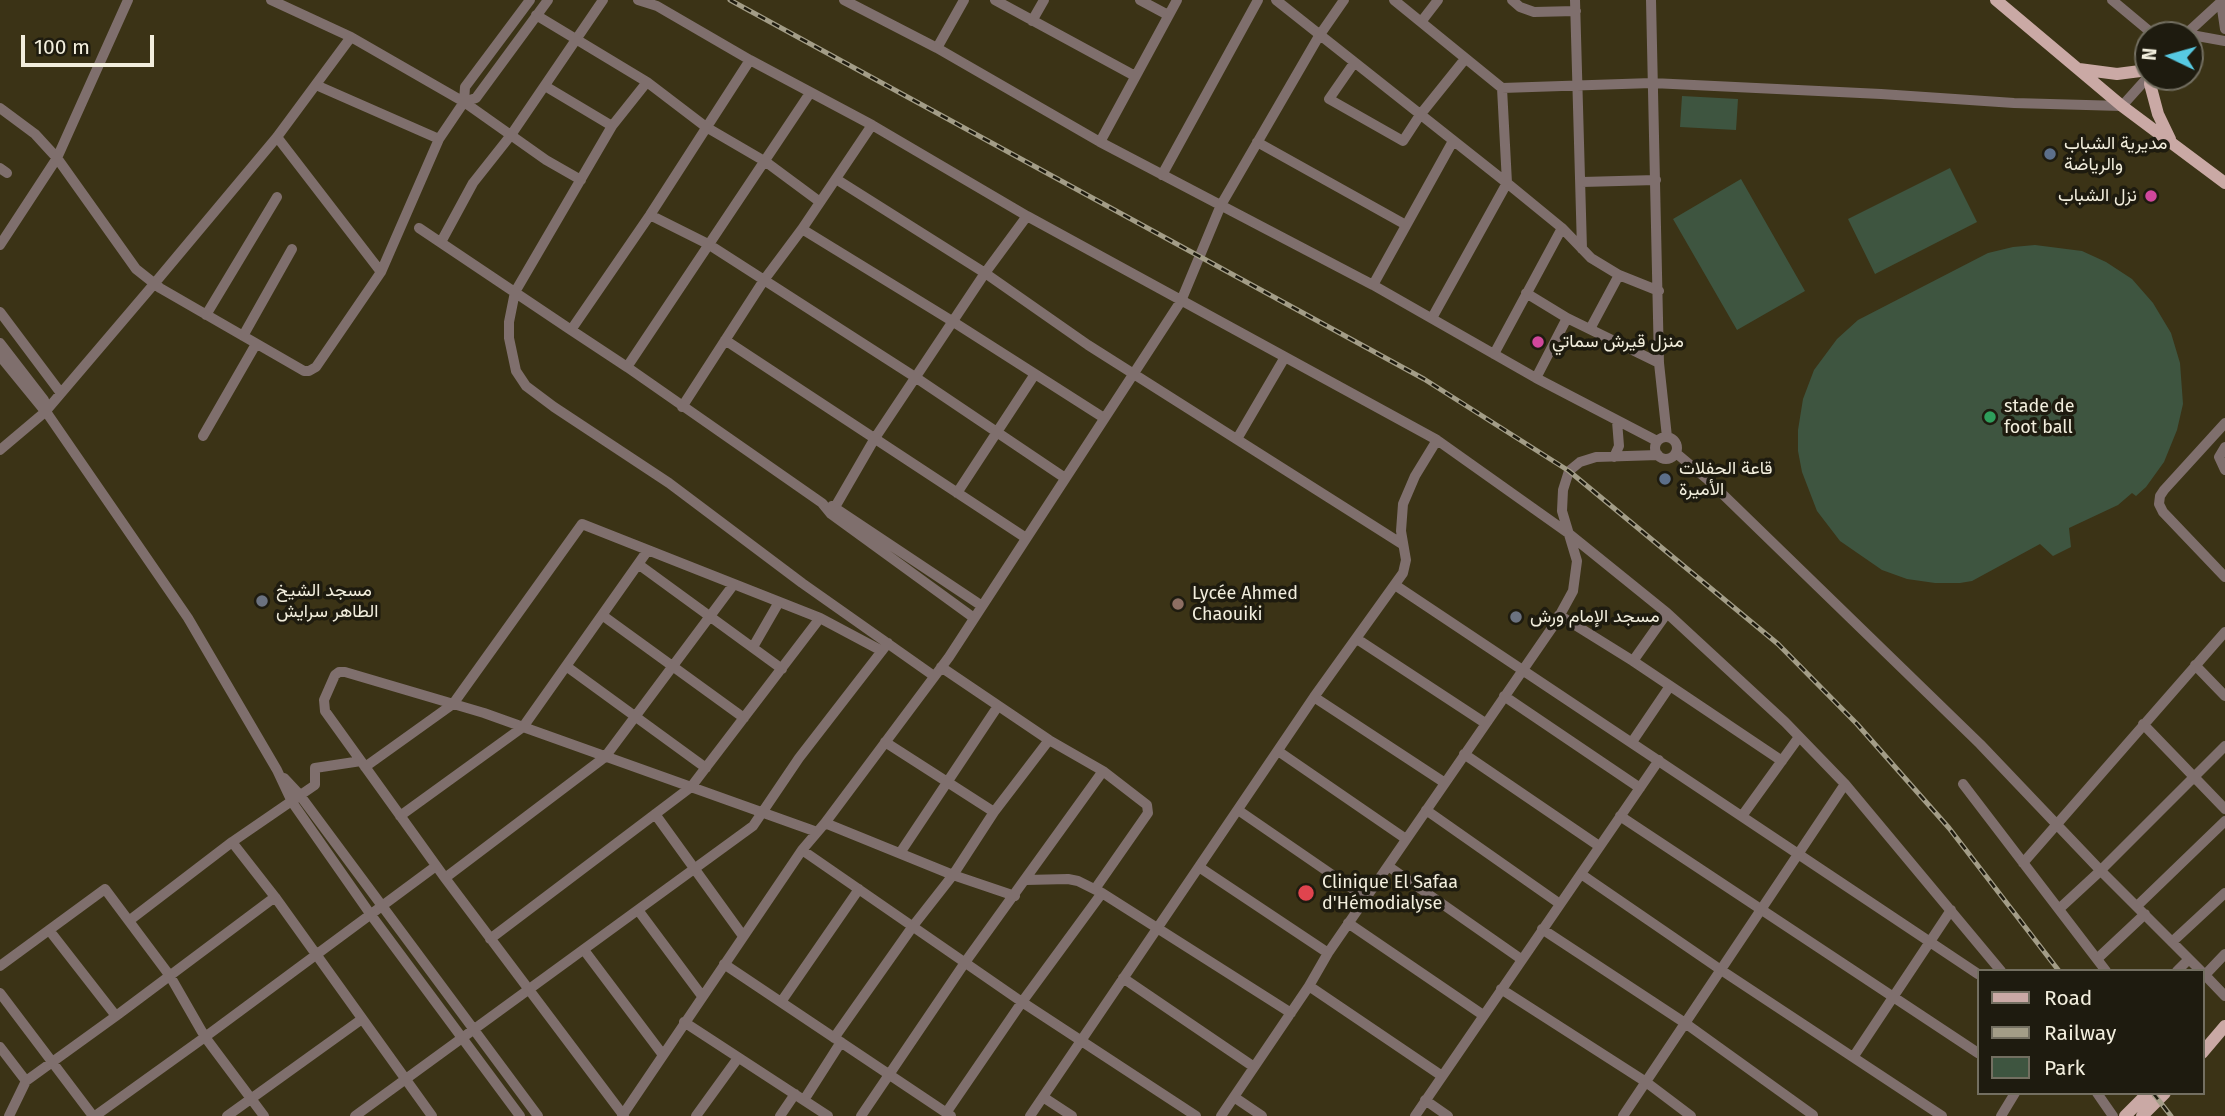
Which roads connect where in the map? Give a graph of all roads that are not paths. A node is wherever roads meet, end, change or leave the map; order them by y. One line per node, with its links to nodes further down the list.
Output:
1 (128, 0): 67 (street)
2 (271, 0): 33 (street)
3 (530, 0): 53 (street)
4 (548, 0): 25 (street)
5 (603, 0): 35 (street)
6 (639, 0): 23 (street)
7 (844, 0): 37 (street)
8 (964, 0): 37 (street)
9 (995, 0): 27 (street)
10 (1044, 0): 27 (street)
11 (1140, 0): 26 (street)
12 (1177, 0): 26 (street)
13 (1258, 0): 69 (street)
14 (1276, 0): 32 (street)
15 (1344, 0): 32 (street)
16 (1394, 0): 30 (street)
17 (1438, 0): 30 (street)
18 (1513, 0): 24 (street)
19 (1651, 0): 45 (street)
20 (1996, 0): 41 (main road)
21 (2112, 0): 28 (street)
22 (2222, 1): 29 (street); 31 (street)
23 (653, 3): 39 (street)
24 (1576, 5): 46 (street)
25 (536, 15): 35 (street); 53 (street)
26 (1168, 15): 43 (street)
27 (1032, 21): 43 (street)
28 (2137, 21)
29 (2201, 21)
30 (1421, 22): 38 (street)
31 (2225, 29)
32 (1319, 36): 40 (street); 65 (street)
33 (351, 37): 47 (street); 53 (street)
34 (2204, 38): 36 (street)
35 (576, 39): 44 (street); 48 (street)
36 (2225, 41)
37 (937, 48): 64 (street)
38 (1465, 59): 49 (street); 56 (street)
39 (750, 60): 52 (street); 59 (street)
40 (1354, 63): 56 (street); 56 (street)
41 (2079, 69): 42 (main road); 54 (main road)
42 (2134, 72)
43 (1135, 76): 64 (street)
44 (646, 82): 58 (street); 59 (street)
45 (1652, 83): 46 (street); 54 (street); 72 (street)
46 (1579, 84): 49 (street); 73 (street)
47 (316, 85): 61 (street); 62 (street)
48 (545, 86): 58 (street); 60 (street)
49 (1502, 88): 74 (street)
50 (2136, 91): 54 (street)
51 (2152, 91): 66 (main road)
52 (810, 93): 57 (street); 68 (street)
53 (464, 102): 60 (street); 62 (street)
54 (2122, 106): 66 (main road)
55 (1, 112): 67 (street)
56 (1420, 114): 63 (street)
57 (872, 125): 70 (street); 80 (street)
58 (612, 126): 71 (street)
59 (706, 127): 68 (street); 79 (street)
60 (510, 135): 71 (street); 85 (street)
61 (277, 137): 90 (street); 94 (street)
62 (439, 139): 90 (street)
63 (1452, 141): 74 (street); 81 (street)
64 (1100, 142): 69 (street)
65 (1257, 142): 78 (street); 81 (street)
66 (2172, 142): 75 (main road)
67 (57, 158): 87 (street); 94 (street)
68 (765, 162): 77 (street); 86 (street)
69 (1162, 175): 78 (street)
70 (836, 179): 77 (street); 91 (street)
71 (581, 180): 97 (street)
72 (1657, 180): 73 (street); 96 (street)
73 (1582, 182): 89 (street)
74 (1507, 183): 83 (street); 102 (street)
75 (2225, 183)
76 (277, 197): 101 (street)
77 (820, 202): 84 (street)
78 (1221, 205): 95 (street); 99 (street)
79 (650, 215): 86 (street); 106 (street)
80 (1027, 216): 91 (street); 99 (street)
81 (1406, 225): 95 (street)
82 (419, 228): 85 (street)
83 (1562, 228): 89 (street); 98 (street)
84 (802, 229): 93 (street); 104 (street)
85 (441, 242): 97 (street)
86 (708, 244): 93 (street); 115 (street)
87 (0, 245)
88 (292, 249): 107 (street)
89 (1582, 249): 92 (street)
90 (381, 272): 110 (street)
91 (985, 272): 104 (street); 116 (street)
92 (1619, 275): 96 (street); 105 (street)
93 (764, 280): 108 (street); 118 (street)
94 (155, 284): 101 (street); 120 (street)
95 (1373, 285): 102 (street)
96 (1659, 291): 114 (street)
97 (515, 292): 106 (street); 162 (street)
98 (1526, 293): 103 (street); 111 (street)
99 (1181, 301): 113 (street); 116 (street)
100 (0, 313): 120 (street)
101 (206, 315): 107 (street)
102 (1432, 318): 111 (street)
103 (1567, 318): 105 (street); 119 (street)
104 (952, 321): 117 (street); 118 (street)
105 (1590, 329): 114 (street)
106 (571, 330): 115 (street)
107 (243, 336): 110 (street)
108 (725, 340): 121 (street); 128 (street)
109 (0, 343): 122 (street)
110 (256, 344): 127 (street)
111 (1494, 354): 119 (street)
112 (0, 356): 122 (street)
113 (1285, 357): 129 (street); 131 (street)
114 (1659, 363): 130 (street)
115 (627, 367): 121 (street)
116 (1133, 373): 123 (street); 129 (street)
117 (1035, 374): 123 (street); 126 (street)
118 (915, 377): 126 (street); 128 (street)
119 (1536, 378): 124 (street)
120 (61, 392): 122 (street)
121 (682, 407): 140 (street)
122 (48, 412): 133 (street); 201 (street)
123 (1104, 418): 138 (street)
124 (1617, 421): 130 (street); 136 (street)
125 (2225, 424): 148 (street)
126 (996, 432): 138 (street); 139 (street)
127 (203, 436)
128 (875, 438): 139 (street); 140 (street)
129 (1237, 439): 143 (street)
130 (1662, 439): 134 (street); 135 (street)
131 (1437, 440): 141 (street); 143 (street)
132 (2225, 447): 137 (street)
133 (0, 450)
134 (1676, 453): 135 (street); 213 (street)
135 (1658, 455): 136 (street)
136 (1614, 457): 141 (street)
137 (2225, 470)
138 (1065, 478): 142 (street)
139 (957, 493): 142 (street)
140 (833, 511): 145 (street); 147 (street)
141 (1568, 533): 153 (street); 155 (street)
142 (1026, 538): 152 (street)
143 (1402, 544): 150 (street)
144 (648, 550): 146 (street); 149 (street); 174 (street)
145 (914, 559): 147 (street); 152 (street)
146 (638, 564): 154 (street); 156 (street)
147 (906, 569): 158 (street)
148 (2225, 577)
149 (734, 584): 151 (street); 156 (street)
150 (1395, 585): 160 (street); 168 (street)
151 (779, 602): 157 (street); 161 (street)
152 (982, 606): 158 (street)
153 (1667, 613): 163 (street); 181 (street)
154 (602, 615): 164 (street); 166 (street)
155 (1559, 615): 163 (street); 168 (street)
156 (711, 616): 161 (street); 164 (street)
157 (820, 618): 162 (street); 167 (street)
158 (974, 618): 169 (street)
159 (2225, 632): 165 (street)
160 (1357, 639): 173 (street); 178 (street)
161 (753, 647): 167 (street)
162 (885, 647): 169 (street); 206 (street)
163 (1633, 661): 170 (street)
164 (674, 665): 176 (street); 177 (street)
165 (2196, 665): 172 (street); 179 (street)
166 (566, 666): 176 (street); 180 (street)
167 (782, 669): 177 (street)
168 (1522, 670): 171 (street); 184 (street)
169 (938, 672): 175 (street); 183 (street)
170 (1670, 686): 184 (street); 190 (street)
171 (1504, 696): 178 (street); 200 (street)
172 (2225, 696)
173 (1314, 697): 186 (street); 196 (street)
174 (453, 704): 180 (street); 191 (street); 191 (street)
175 (998, 706): 182 (street); 195 (street)
176 (636, 716): 188 (street); 192 (street)
177 (744, 718): 192 (street)
178 (1486, 723): 187 (street)
179 (2143, 724): 194 (street); 213 (street)
180 (523, 727): 188 (street); 208 (street)
181 (1799, 737): 190 (street); 197 (street)
182 (1049, 740): 193 (street); 205 (street)
183 (885, 742): 195 (street); 212 (street)
184 (1632, 742): 189 (street)
185 (2225, 747): 194 (street)
186 (1278, 751): 203 (street); 215 (street)
187 (1464, 754): 196 (street); 217 (street)
188 (605, 757): 199 (street); 229 (street)
189 (1659, 760): 200 (street); 210 (street)
190 (1782, 761): 210 (street)
191 (363, 764): 201 (street); 208 (street)
192 (706, 768): 199 (street)
193 (1103, 771): 230 (street); 232 (street)
194 (2194, 778): 202 (street); 226 (street)
195 (948, 781): 205 (street); 219 (street)
196 (1445, 783): 204 (street)
197 (1845, 784): 220 (street); 243 (street)
198 (1964, 784): 221 (street)
199 (691, 787): 206 (street); 207 (street)
200 (1640, 788): 209 (street)
201 (295, 798): 216 (street); 239 (street); 244 (street)
202 (2225, 809)
203 (1238, 810): 224 (street); 236 (street)
204 (1426, 810): 215 (street); 237 (street)
205 (994, 812): 228 (street)
206 (763, 813): 214 (street); 225 (street)
207 (655, 814): 225 (street); 253 (street)
208 (400, 816): 222 (street)
209 (1620, 816): 217 (street); 240 (street)
210 (1742, 816): 220 (street)
211 (2225, 821): 238 (street)
212 (825, 823): 214 (street); 219 (street)
213 (2056, 824): 221 (street); 226 (street)
214 (817, 832): 218 (street)
215 (1406, 839): 223 (street)
216 (232, 842): 235 (street); 246 (street)
217 (1599, 846): 227 (street)
218 (802, 850): 231 (street); 252 (street)
219 (900, 853): 228 (street)
220 (1800, 854): 240 (street); 254 (street)
221 (2024, 863): 241 (street)
222 (436, 866): 229 (street); 239 (street)
223 (1388, 866): 236 (street); 260 (street)
224 (1199, 867): 249 (street); 257 (street)
225 (694, 870): 242 (street); 252 (street)
226 (2101, 870): 238 (street); 241 (street)
227 (1581, 873): 237 (street); 270 (street)
228 (953, 875): 234 (street); 248 (street)
229 (445, 878): 253 (street)
230 (1026, 880): 232 (street); 234 (street)
231 (859, 889): 248 (street); 283 (street)
232 (1099, 891): 249 (street); 284 (street)
233 (2225, 893): 255 (street)
234 (1015, 896): 263 (street)
235 (275, 897): 259 (street); 274 (street)
236 (1366, 898): 247 (street)
237 (1560, 904): 251 (street)
238 (2137, 906): 245 (street)
239 (381, 908): 244 (street); 292 (street)
240 (1763, 909): 270 (street); 282 (street)
241 (2059, 909): 261 (street)
242 (638, 910): 256 (street); 280 (street)
243 (1951, 910): 254 (street); 266 (street)
244 (371, 915): 259 (street); 294 (street)
245 (2145, 915): 255 (street); 261 (street)
246 (130, 920): 250 (street); 274 (street)
247 (1348, 923): 257 (street); 286 (street)
248 (913, 926): 263 (street); 295 (street)
249 (1158, 927): 275 (street); 285 (street)
250 (49, 929): 265 (street); 287 (street)
251 (1542, 929): 260 (street); 290 (street)
252 (743, 936): 264 (street)
253 (490, 939): 278 (street)
254 (1930, 941): 272 (street); 282 (street)
255 (2172, 942): 262 (street)
256 (584, 950): 278 (street); 301 (street)
257 (1328, 953): 276 (street)
258 (2225, 954): 271 (street)
259 (315, 955): 288 (street); 293 (street)
260 (1521, 959): 277 (street)
261 (2097, 959): 267 (street)
262 (2189, 959): 268 (street); 269 (street)
263 (966, 961): 284 (street); 306 (street)
264 (724, 964): 280 (street); 283 (street)
265 (0, 966)
266 (1999, 969)
267 (2104, 969)
268 (2179, 969)
269 (2200, 969)
270 (1721, 970): 290 (street); 302 (street)
271 (2204, 971)
272 (1976, 973)
273 (2204, 973): 281 (street)
274 (170, 976): 287 (street); 293 (street)
275 (1123, 978): 296 (street); 305 (street)
276 (1309, 986): 285 (street); 307 (street)
277 (1501, 989): 286 (street); 310 (street)
278 (528, 991): 292 (street); 329 (street)
279 (0, 993): 304 (street)
280 (702, 996): 289 (street)
281 (2225, 996)
282 (1894, 997): 300 (street); 302 (street)
283 (781, 1002): 295 (street)
284 (1022, 1002): 296 (street); 320 (street)
285 (1291, 1013): 305 (street)
286 (1483, 1015): 307 (street)
287 (116, 1016): 304 (street)
288 (362, 1019): 308 (street); 318 (street)
289 (684, 1022): 301 (street); 303 (street)
290 (1685, 1023): 310 (street); 343 (street)
291 (2225, 1024): 297 (main road); 299 (main road)
292 (472, 1030): 294 (street); 328 (street)
293 (205, 1037): 318 (street); 322 (street)
294 (462, 1039): 308 (street); 327 (street)
295 (838, 1040): 306 (street); 315 (street)
296 (1081, 1040): 316 (street); 336 (street)
297 (2204, 1040)
298 (0, 1047): 309 (street)
299 (2204, 1050)
300 (1976, 1052)
301 (663, 1055): 329 (street)
302 (1854, 1056): 344 (street)
303 (738, 1058): 315 (street); 330 (street)
304 (53, 1062): 309 (street); 322 (street)
305 (1254, 1067): 317 (street)
306 (890, 1076): 320 (street); 333 (street)
307 (1442, 1076): 319 (street)
308 (405, 1078): 325 (street); 326 (street)
309 (26, 1081): 321 (street)
310 (1646, 1082): 341 (street); 342 (street)
311 (2014, 1095): 345 (street)
312 (2098, 1095): 346 (street)
313 (2146, 1095): 347 (main road)
314 (2163, 1095): 348 (main road)
315 (799, 1097): 331 (street); 332 (street)
316 (1043, 1097): 334 (street); 335 (street)
317 (1234, 1097): 337 (street); 338 (street)
318 (251, 1098): 323 (street); 324 (street)
319 (1425, 1100): 339 (street); 340 (street)
320 (948, 1115)
321 (9, 1116)
322 (94, 1116)
323 (227, 1116)
324 (264, 1116)
325 (355, 1116)
326 (432, 1116)
327 (520, 1116)
328 (538, 1116)
329 (623, 1116)
330 (696, 1116)
331 (780, 1116)
332 (828, 1116)
333 (861, 1116)
334 (1030, 1116)
335 (1072, 1116)
336 (1196, 1116)
337 (1221, 1116)
338 (1262, 1116)
339 (1415, 1116)
340 (1448, 1116)
341 (1623, 1116)
342 (1692, 1116)
343 (1814, 1116)
344 (1942, 1116)
345 (2001, 1116)
346 (2113, 1116)
347 (2125, 1116)
348 (2142, 1116)

